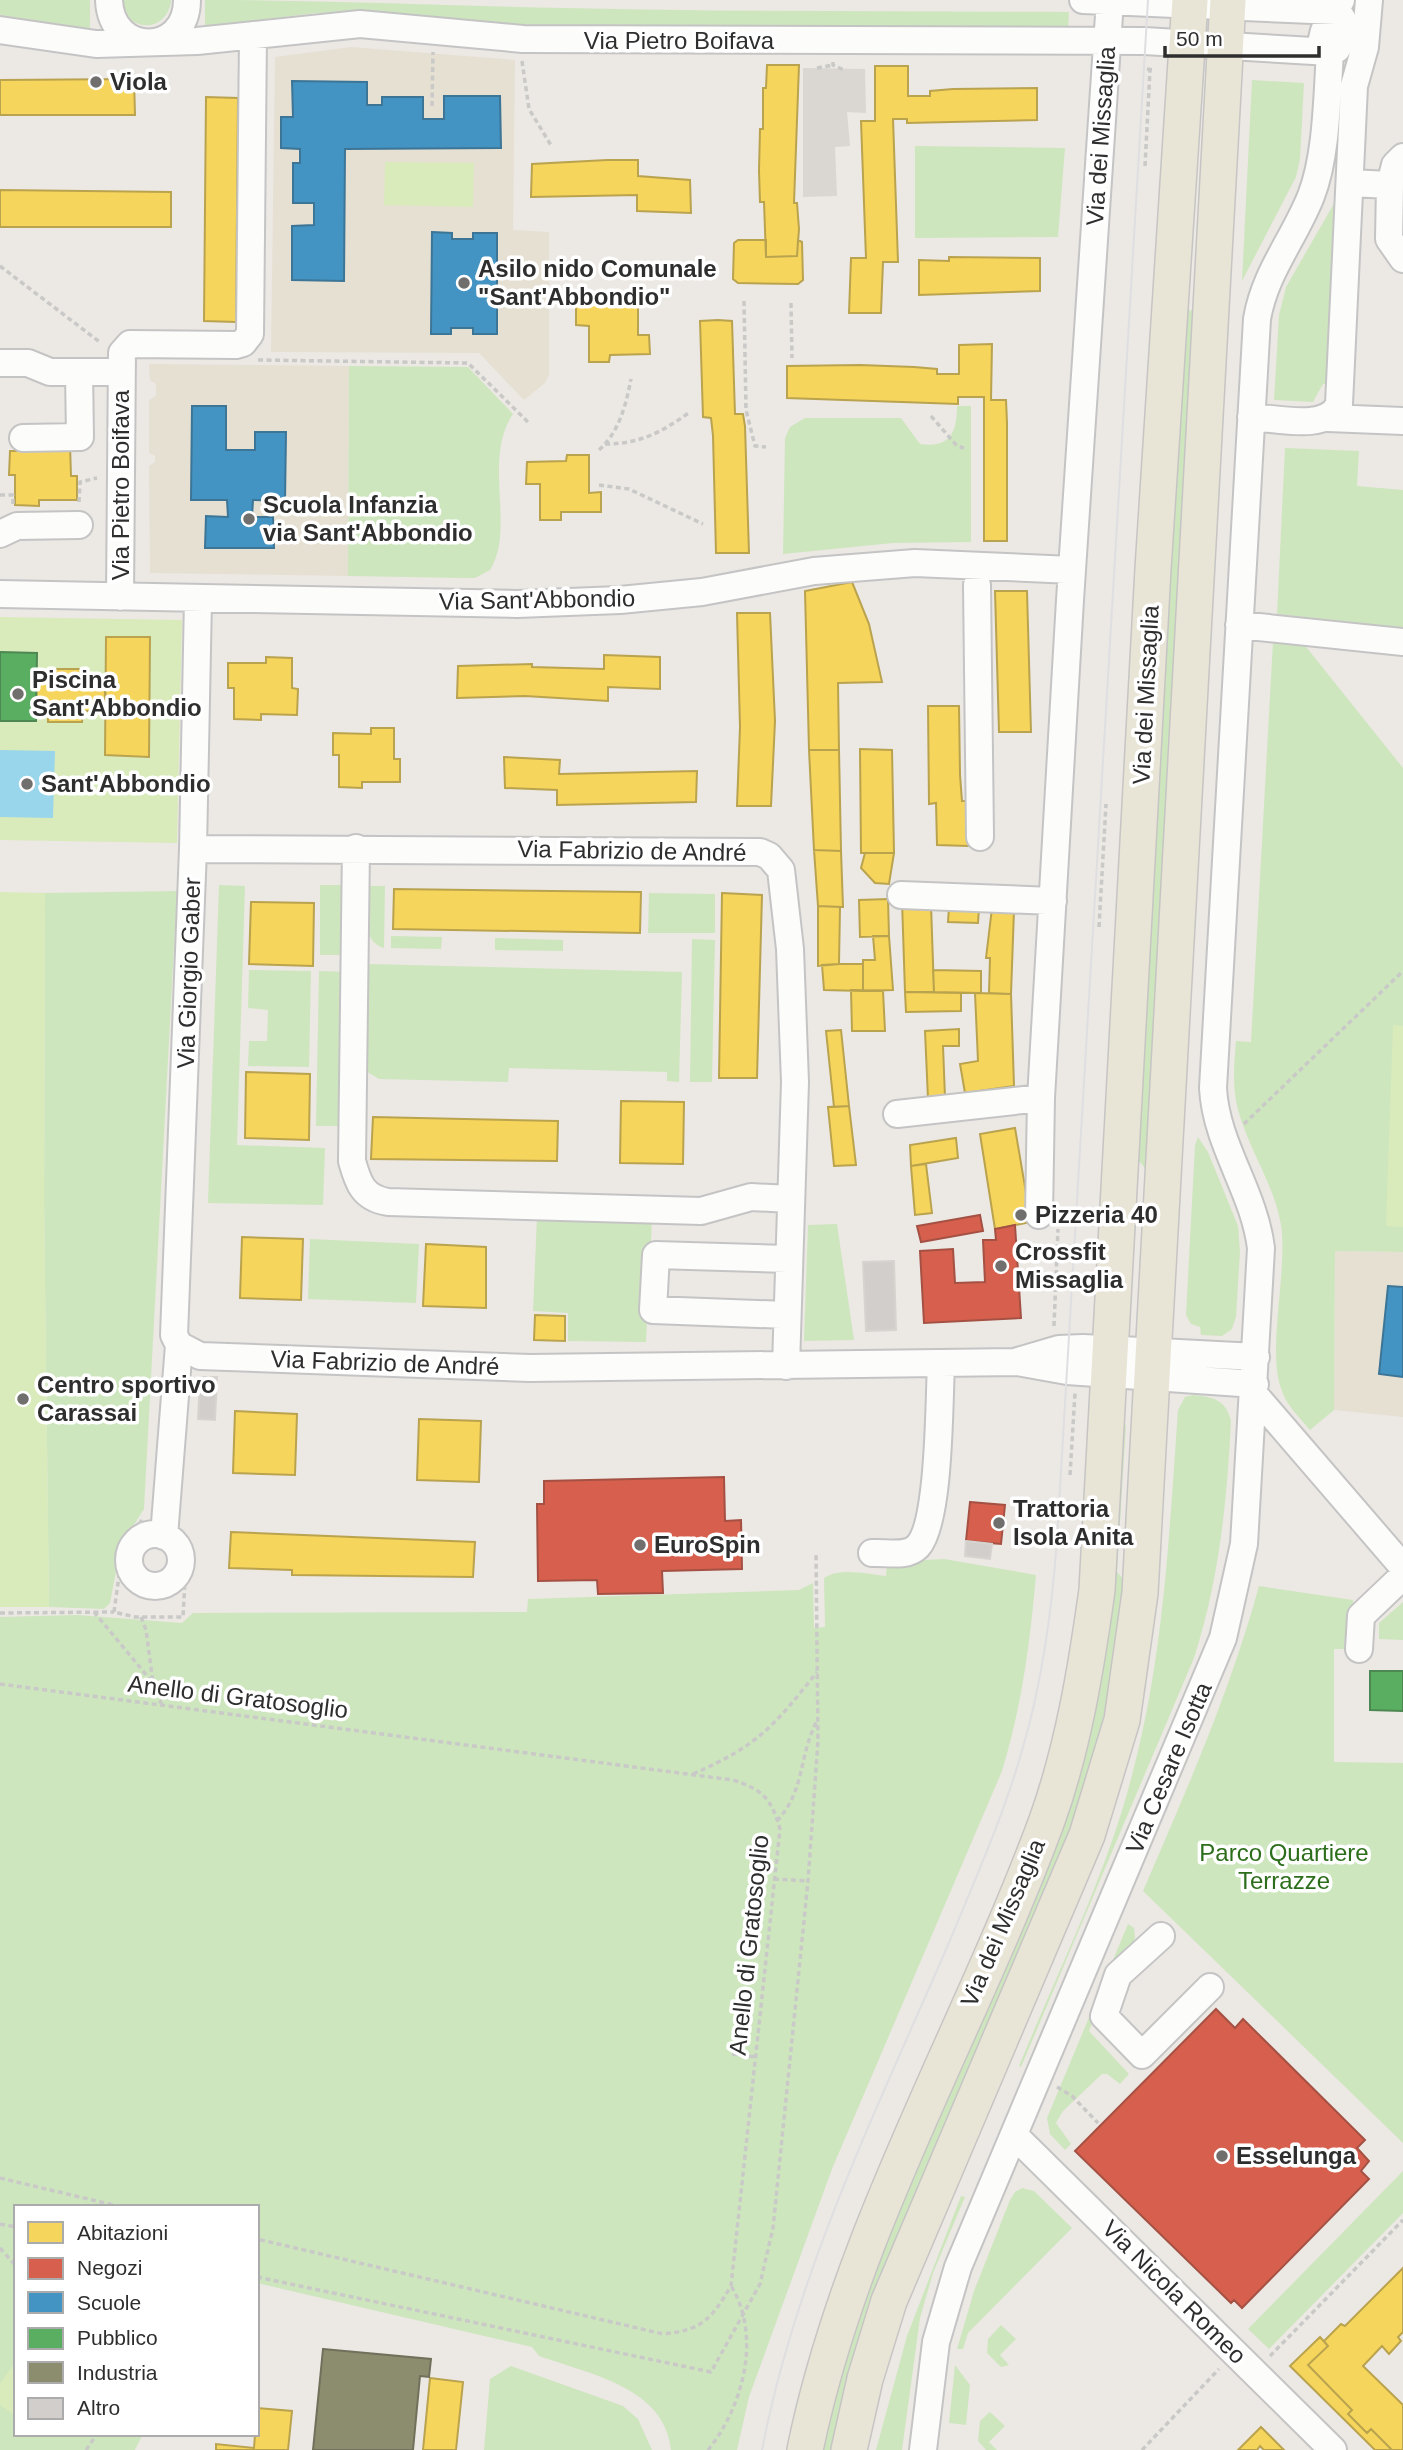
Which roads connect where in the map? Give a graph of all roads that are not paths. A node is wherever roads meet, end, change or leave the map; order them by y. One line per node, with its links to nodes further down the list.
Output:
1 (109, 0): 13 (street, Via Pietro Boifava)
2 (187, 0): 13 (street, Via Pietro Boifava)
3 (1083, 0): 4 (street)
4 (1110, 0): 6 (street); 11 (street, Via dei Missaglia)
5 (1369, 0): 17 (street)
6 (1190, 1): 7 (street); 12 (main road, Via dei Missaglia)
7 (1228, 3): 8 (street); 14 (main road, Via dei Missaglia)
8 (1338, 6): 15 (street)
9 (0, 30): 13 (street, Via Pietro Boifava)
10 (253, 35): 11 (street, Via Pietro Boifava); 13 (street, Via Pietro Boifava); 23 (street, Via Pietro Boifava)
11 (1107, 41): 12 (street, Via Pietro Boifava); 31 (street, Via dei Missaglia)
12 (1187, 42): 14 (street); 20 (main road, Via dei Missaglia)
13 (149, 43)
14 (1226, 44): 15 (street); 21 (main road, Via dei Missaglia)
15 (1329, 52): 25 (street)
16 (1403, 157): 18 (street)
17 (1350, 183): 18 (street); 26 (street)
18 (1390, 185): 19 (street)
19 (1403, 259)
20 (1172, 272): 21 (street); 51 (main road, Via dei Missaglia)
21 (1212, 274): 53 (main road, Via dei Missaglia)
22 (0, 363): 24 (street, Via Pietro Boifava)
23 (121, 366): 24 (street, Via Pietro Boifava); 34 (street, Via Pietro Boifava)
24 (79, 372): 28 (street)
25 (1251, 417): 26 (street); 36 (street)
26 (1328, 418): 27 (street)
27 (1403, 421)
28 (23, 438)
29 (79, 525): 30 (street)
30 (0, 534)
31 (1072, 570): 35 (street, Via Sant'Abbondio); 42 (street, Via dei Missaglia)
32 (977, 585): 38 (street)
33 (0, 594): 34 (street, Via Sant'Abbondio)
34 (120, 597): 35 (street, Via Sant'Abbondio)
35 (198, 599): 40 (street, Via Giorgio Gaber)
36 (1240, 625): 37 (street); 50 (street)
37 (1403, 642)
38 (980, 837)
39 (356, 848): 40 (street, Via Fabrizio de André); 45 (street, Via Fabrizio de André); 45 (street)
40 (193, 849): 49 (street, Via Giorgio Gaber)
41 (901, 895): 42 (street)
42 (1053, 901): 43 (street, Via dei Missaglia)
43 (1041, 1098): 44 (street); 46 (street, Via dei Missaglia)
44 (897, 1114)
45 (790, 1199): 47 (street, Via Fabrizio de André)
46 (1049, 1221)
47 (788, 1259): 48 (street, Via Fabrizio de André); 48 (street)
48 (787, 1315): 54 (street, Via Fabrizio de André)
49 (179, 1345): 54 (street, Via Fabrizio de André); 56 (street)
50 (1256, 1357): 53 (street); 55 (street)
51 (1110, 1362): 52 (street, Via Fabrizio de André); 53 (street); 64 (main road, Via dei Missaglia)
52 (941, 1364): 54 (street, Via Fabrizio de André); 57 (street)
53 (1151, 1364): 55 (street); 65 (main road, Via dei Missaglia)
54 (786, 1366)
55 (1254, 1389): 58 (street); 63 (street, Via Cesare Isotta)
56 (164, 1536)
57 (872, 1553)
58 (1403, 1567)
59 (1403, 1576): 60 (street)
60 (1359, 1649)
61 (1161, 1936): 62 (street)
62 (1210, 1987)
63 (1014, 2135): 66 (street, Via Cesare Isotta); 67 (street, Via Nicola Romeo)
64 (805, 2450)
65 (849, 2450)
66 (923, 2450)
67 (1333, 2450)

